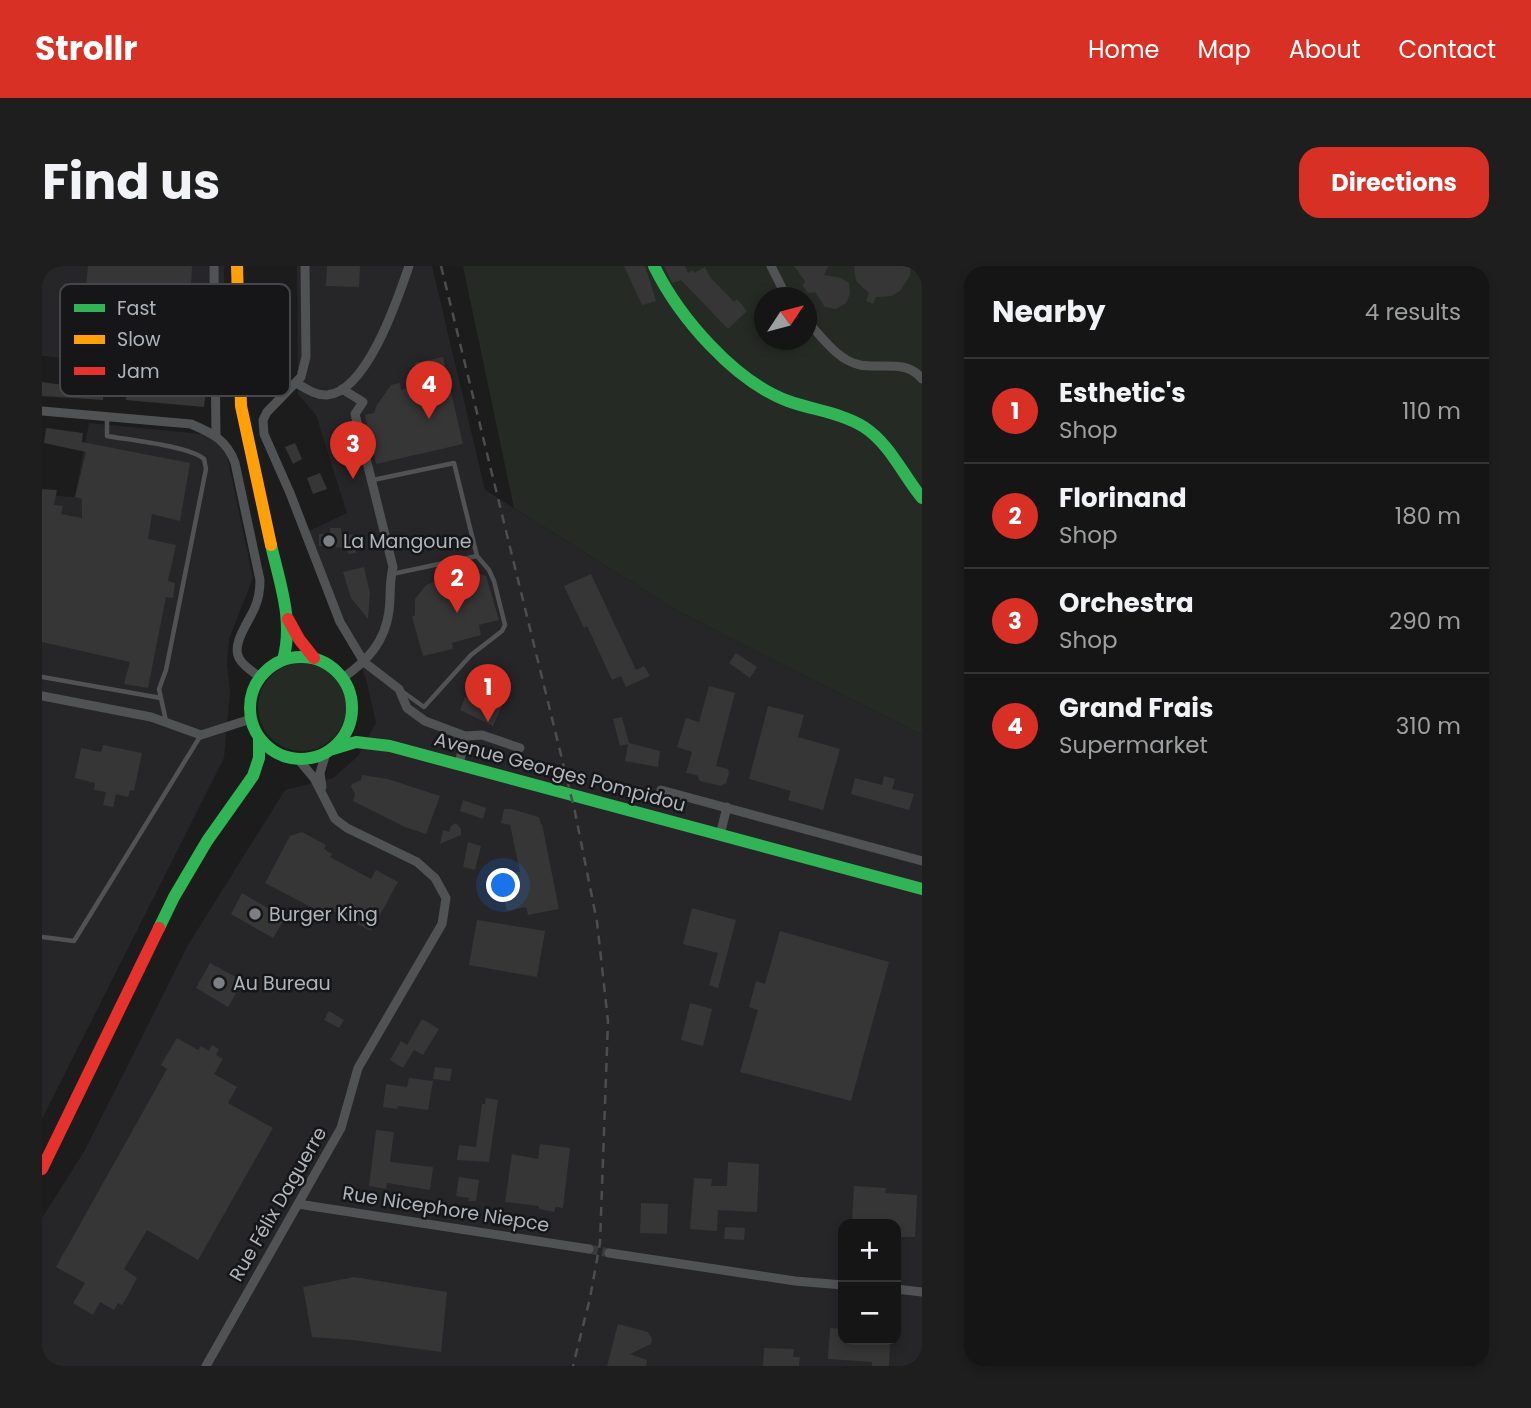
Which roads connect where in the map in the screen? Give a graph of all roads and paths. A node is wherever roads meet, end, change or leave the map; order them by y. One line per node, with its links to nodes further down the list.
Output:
1 (214, 266): 7 (street)
2 (237, 266): 8 (main road)
3 (305, 266): 12 (street)
4 (409, 266): 14 (street)
5 (654, 266): 22 (main road)
6 (771, 266): 9 (street)
7 (214, 284)
8 (238, 284)
9 (782, 287)
10 (817, 331): 11 (street)
11 (922, 379)
12 (296, 383): 13 (street); 14 (street)
13 (290, 389)
14 (342, 389): 21 (street)
15 (216, 396): 20 (street)
16 (241, 396): 25 (main road)
17 (283, 396): 28 (street)
18 (42, 411): 19 (street)
19 (107, 417): 20 (street); 34 (lane)
20 (216, 435): 30 (street)
21 (372, 480): 23 (lane); 24 (street)
22 (922, 498)
23 (477, 556): 24 (lane); 32 (lane)
24 (391, 574): 28 (street)
25 (288, 618): 26 (main road); 27 (main road)
26 (314, 658): 27 (main road); 31 (main road)
27 (283, 660): 30 (main road)
28 (364, 662): 31 (street); 32 (street)
29 (42, 677): 34 (lane)
30 (260, 677): 36 (main road)
31 (343, 678): 35 (main road)
32 (399, 690): 39 (street)
33 (42, 696): 37 (street)
34 (161, 698): 37 (lane)
35 (352, 716): 41 (main road, Avenue Georges Pompidou); 43 (main road)
36 (251, 719): 38 (street); 40 (main road)
37 (166, 722): 38 (street)
38 (201, 735): 53 (lane)
39 (465, 736): 42 (street); 45 (street)
40 (259, 737): 44 (main road); 46 (main road)
41 (390, 746): 43 (main road, Avenue Georges Pompidou); 45 (main road, Avenue Georges Pompidou)
42 (520, 748)
43 (329, 751): 44 (main road); 48 (street)
44 (293, 758): 46 (main road); 48 (street, Rue Félix Daguerre)
45 (459, 765): 50 (main road, Avenue Georges Pompidou)
46 (253, 776): 54 (main road)
47 (660, 790): 49 (street, Avenue Georges Pompidou)
48 (325, 803): 55 (street, Rue Félix Daguerre)
49 (727, 807): 50 (street); 51 (street, Avenue Georges Pompidou)
50 (720, 835): 52 (main road, Avenue Georges Pompidou)
51 (922, 860)
52 (922, 889)
53 (42, 937)
54 (42, 1169)
55 (298, 1204): 56 (street, Rue Nicephore Niepce); 61 (street, Rue Félix Daguerre)
56 (589, 1249)
57 (609, 1253): 58 (street)
58 (838, 1285)
59 (901, 1290): 60 (street)
60 (922, 1292)
61 (206, 1366)

